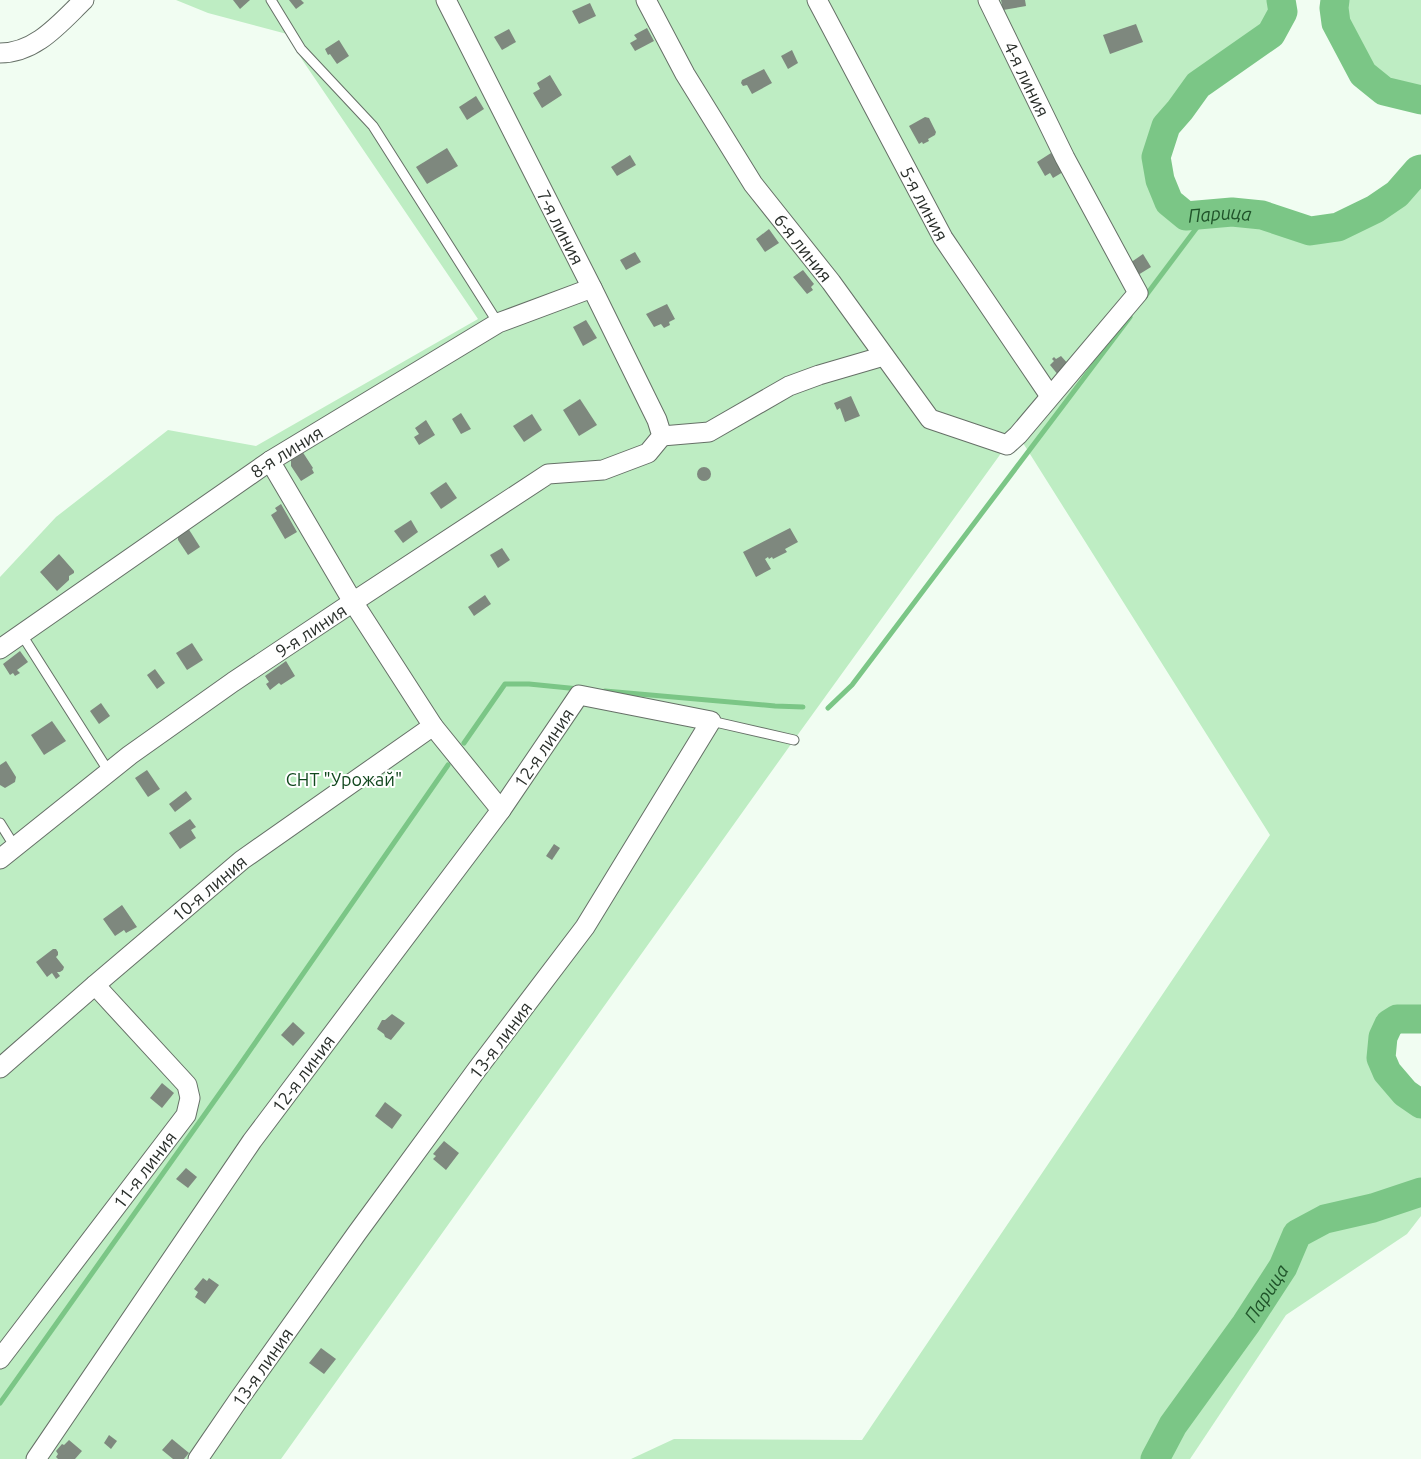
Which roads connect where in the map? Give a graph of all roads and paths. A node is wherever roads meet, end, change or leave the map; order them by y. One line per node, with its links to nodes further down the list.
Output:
1 (84, 0): 7 (street)
2 (270, 0): 9 (lane)
3 (446, 0): 8 (street, 7-я линия)
4 (646, 0): 10 (street, 6-я линия)
5 (817, 0): 11 (street, 5-я линия)
6 (988, 0): 11 (street, 4-я линия)
7 (0, 53)
8 (592, 288): 9 (street, 8-я линия); 12 (street, 7-я линия)
9 (498, 323): 13 (street, 8-я линия)
10 (884, 356): 11 (street, 6-я линия); 12 (street)
11 (1050, 396)
12 (662, 436): 14 (street, 9-я линия)
13 (270, 461): 14 (street); 15 (street, 8-я линия)
14 (352, 602): 18 (street); 20 (street, 9-я линия)
15 (22, 635): 16 (street, 8-я линия); 20 (lane)
16 (0, 650)
17 (711, 721): 19 (lane); 21 (street, 12-я линия); 29 (street, 13-я линия)
18 (433, 726): 21 (street); 25 (street, 10-я линия)
19 (794, 740)
20 (109, 772): 23 (street, 9-я линия)
21 (501, 810): 28 (street, 12-я линия)
22 (0, 823): 23 (lane)
23 (15, 847): 24 (street, 9-я линия)
24 (0, 859)
25 (95, 985): 26 (street, 10-я линия); 27 (street, 11-я линия)
26 (0, 1068)
27 (0, 1359)
28 (36, 1459)
29 (198, 1459)

